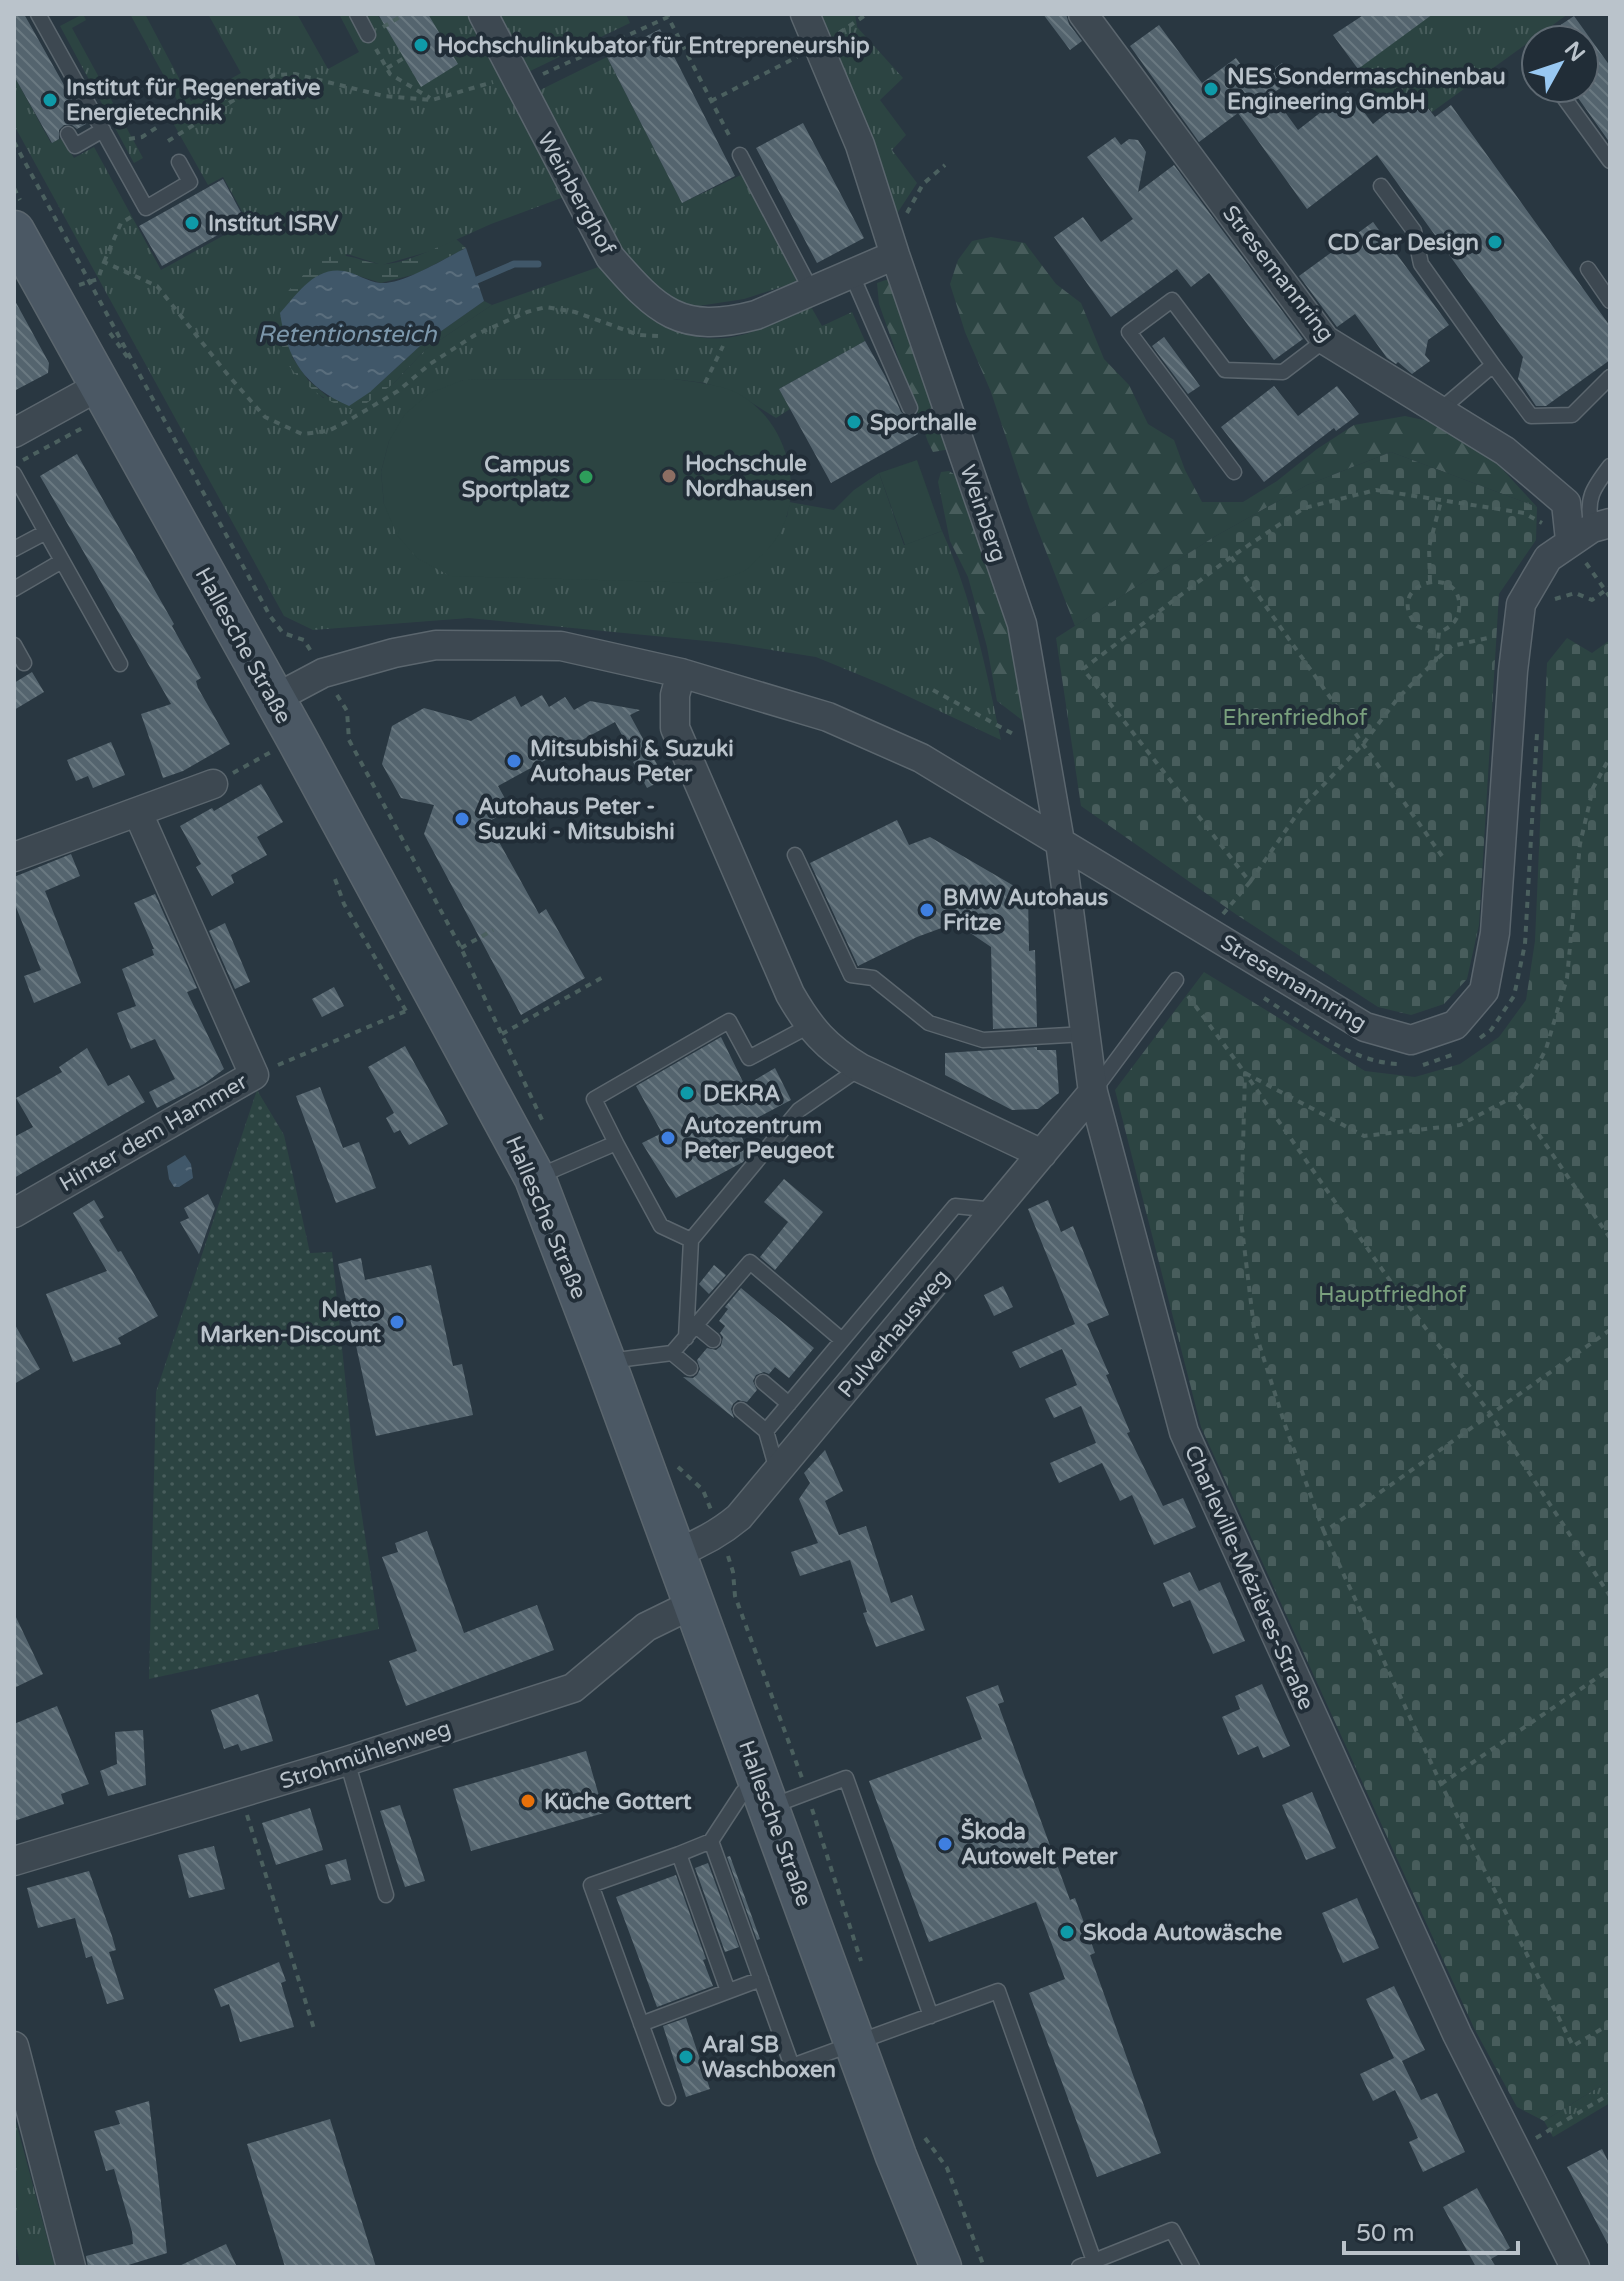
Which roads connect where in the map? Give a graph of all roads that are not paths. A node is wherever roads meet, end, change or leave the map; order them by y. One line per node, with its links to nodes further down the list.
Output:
1 (38, 14): 8 (lane)
2 (357, 14): 6 (lane)
3 (483, 14): 18 (street, Weinberghof)
4 (805, 14): 15 (street, Weinberg)
5 (1083, 14): 20 (street, Stresemannring)
6 (368, 35)
7 (1569, 104): 11 (lane)
8 (103, 130): 9 (lane); 12 (lane)
9 (68, 134)
10 (740, 155): 18 (lane)
11 (1610, 161)
12 (179, 162)
13 (1381, 186): 21 (lane)
14 (14, 231): 23 (main road, Hallesche Straße)
15 (893, 249): 17 (street, Weinberghof); 42 (street, Weinberg)
16 (1588, 269): 19 (lane)
17 (851, 273): 18 (street, Weinberghof); 24 (lane)
18 (811, 290)
19 (1610, 301)
20 (1325, 340): 25 (street, Stresemannring); 28 (lane)
21 (1493, 365): 22 (lane); 25 (lane)
22 (1610, 377)
23 (101, 385): 26 (street); 39 (main road, Hallesche Straße)
24 (910, 408)
25 (1439, 411): 30 (street, Stresemannring)
26 (14, 433)
27 (1610, 466): 30 (lane)
28 (1234, 472)
29 (14, 474): 31 (lane)
30 (1591, 530): 42 (street, Stresemannring)
31 (46, 532): 32 (lane); 33 (lane)
32 (14, 549)
33 (62, 561): 34 (lane); 37 (lane)
34 (14, 589)
35 (14, 645): 36 (lane)
36 (24, 663)
37 (120, 664)
38 (681, 673): 39 (street, Stresemannring); 42 (street, Stresemannring); 46 (street)
39 (274, 699): 52 (main road, Hallesche Straße)
40 (213, 784): 41 (street)
41 (138, 813): 44 (street); 54 (street, Hinter dem Hammer)
42 (1060, 842): 47 (street, Charleville-Mézières-Straße)
43 (795, 855): 47 (lane)
44 (14, 857)
45 (1176, 980): 49 (lane)
46 (809, 1026): 48 (street); 50 (lane)
47 (1085, 1034): 49 (street, Charleville-Mézières-Straße)
48 (860, 1068): 51 (street); 55 (lane)
49 (1093, 1092): 51 (street, Pulverhausweg); 88 (street, Charleville-Mézières-Straße)
50 (616, 1143): 52 (lane); 55 (lane)
51 (1042, 1154): 53 (street, Pulverhausweg)
52 (535, 1178): 61 (main road, Hallesche Straße)
53 (996, 1210): 59 (lane); 67 (street, Pulverhausweg)
54 (14, 1213)
55 (691, 1240): 57 (lane)
56 (696, 1326): 57 (lane); 58 (lane); 59 (lane)
57 (686, 1338): 60 (lane)
58 (713, 1340)
59 (842, 1340): 64 (lane)
60 (672, 1353): 61 (lane); 62 (lane)
61 (605, 1361): 68 (main road, Hallesche Straße)
62 (690, 1368)
63 (763, 1382): 64 (lane)
64 (789, 1404): 66 (lane)
65 (741, 1410): 66 (lane)
66 (766, 1431): 67 (lane)
67 (777, 1470): 68 (street, Pulverhausweg)
68 (676, 1553): 69 (main road, Hallesche Straße)
69 (695, 1603): 70 (street, Strohmühlenweg); 71 (main road, Hallesche Straße)
70 (347, 1761): 74 (street, Strohmühlenweg); 75 (lane)
71 (766, 1795): 72 (lane); 78 (lane); 80 (main road, Hallesche Straße)
72 (711, 1841): 73 (lane); 76 (lane)
73 (679, 1854): 77 (lane); 79 (lane)
74 (14, 1861)
75 (386, 1895)
76 (761, 1979): 77 (lane); 80 (lane)
77 (728, 1991): 79 (lane)
78 (931, 2016): 80 (lane); 83 (lane)
79 (641, 2024): 82 (lane)
80 (857, 2044): 85 (main road, Hallesche Straße)
81 (14, 2046): 84 (street)
82 (668, 2098)
83 (1094, 2261): 86 (lane); 87 (lane)
84 (71, 2267)
85 (941, 2267)
86 (1079, 2267)
87 (1192, 2267)
88 (1575, 2267)

